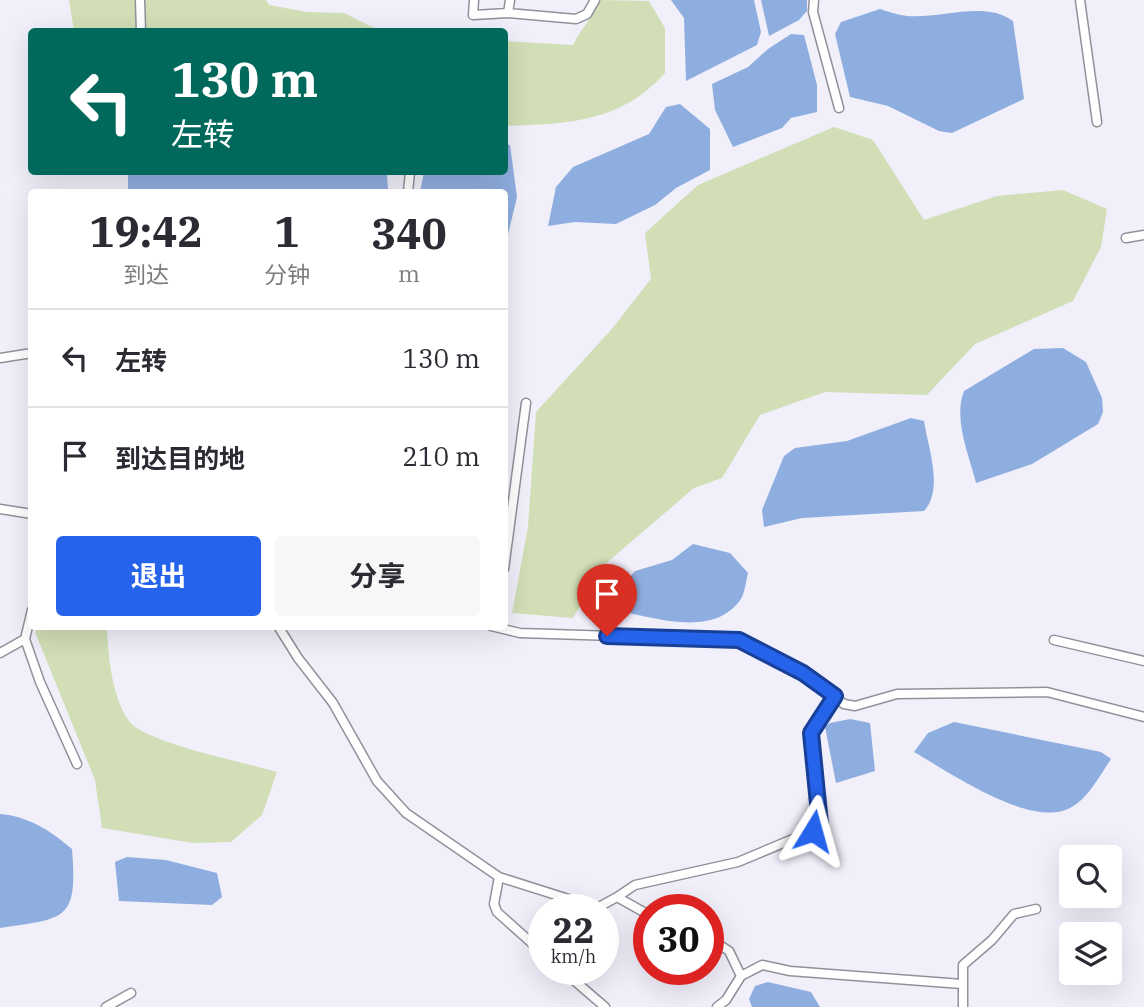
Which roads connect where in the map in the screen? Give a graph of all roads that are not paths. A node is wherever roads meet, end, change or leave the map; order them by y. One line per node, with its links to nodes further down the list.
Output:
1 (140, 0): 8 (street)
2 (474, 0): 7 (street)
3 (510, 0): 7 (street)
4 (595, 0): 7 (street)
5 (814, 0): 9 (street)
6 (1080, 0): 10 (street)
7 (508, 13)
8 (141, 28)
9 (839, 108)
10 (1097, 122)
11 (1144, 236): 12 (street)
12 (1126, 239)
13 (28, 354): 14 (street)
14 (0, 358)
15 (526, 402): 18 (street)
16 (0, 509): 17 (street)
17 (28, 513)
18 (508, 539)
19 (28, 627): 22 (street)
20 (280, 630): 29 (street)
21 (506, 630): 26 (street)
22 (25, 639): 24 (street); 28 (street)
23 (1054, 640): 25 (street)
24 (0, 653)
25 (1144, 661)
26 (835, 696): 27 (street); 31 (street)
27 (1144, 716)
28 (77, 764)
29 (499, 877): 30 (street); 33 (street)
30 (553, 894)
31 (619, 896)
32 (1036, 909): 36 (street)
33 (528, 940)
34 (724, 948): 35 (street)
35 (741, 976): 36 (street); 41 (street)
36 (962, 984): 42 (street)
37 (579, 985): 40 (street)
38 (131, 993): 39 (street)
39 (106, 1007)
40 (605, 1007)
41 (717, 1007)
42 (963, 1007)

